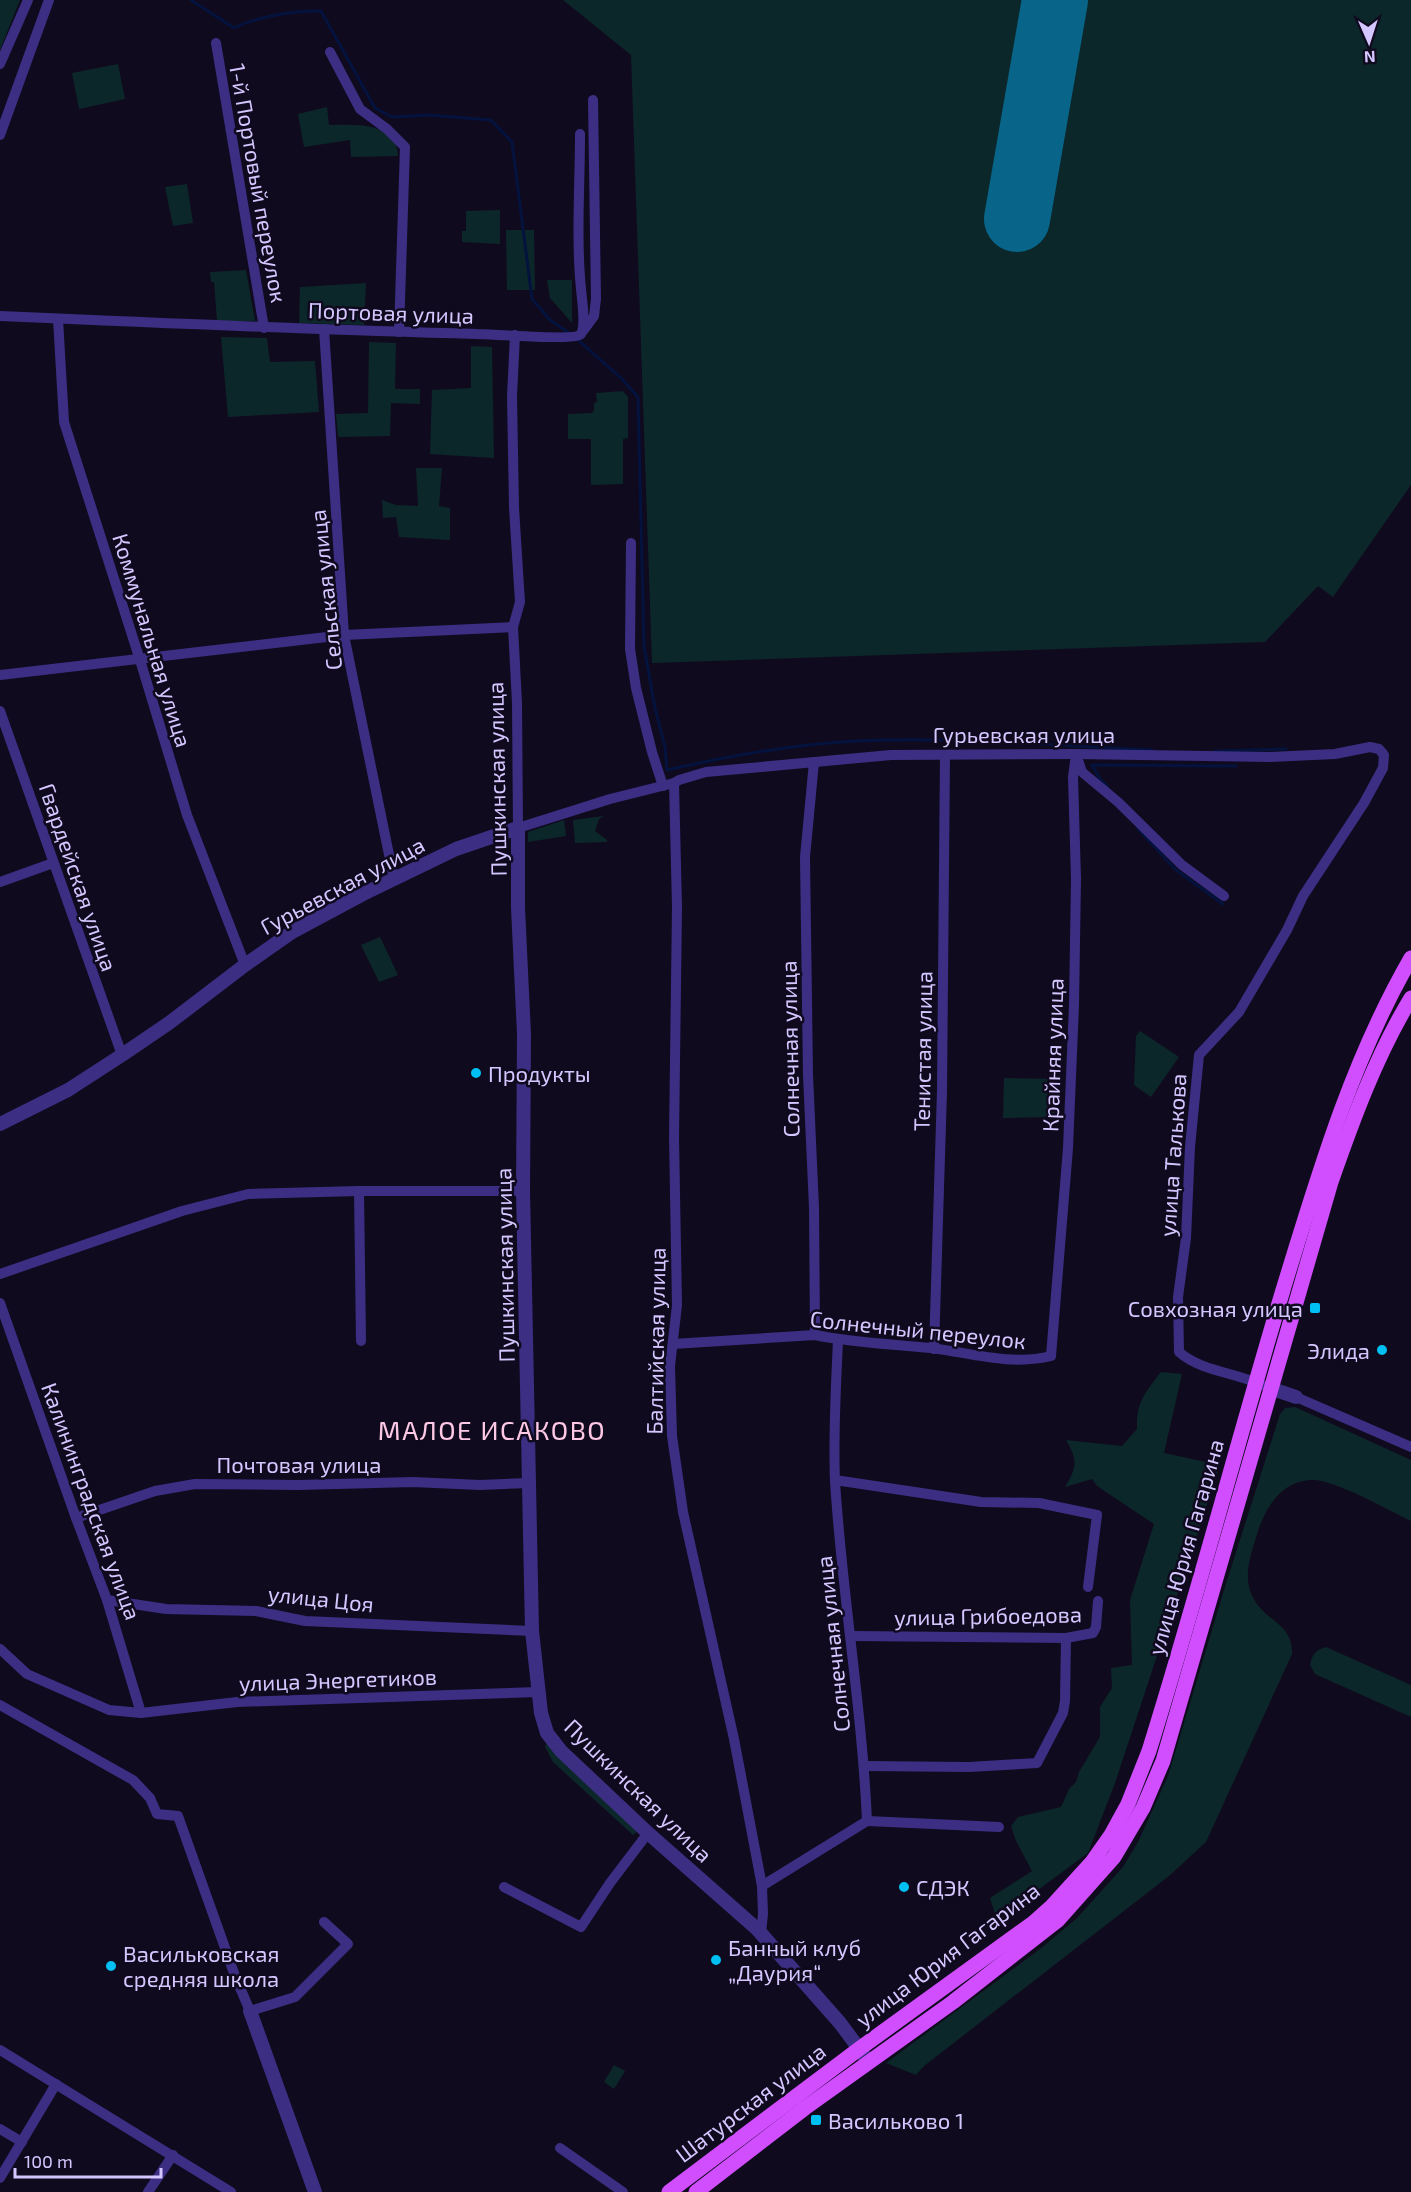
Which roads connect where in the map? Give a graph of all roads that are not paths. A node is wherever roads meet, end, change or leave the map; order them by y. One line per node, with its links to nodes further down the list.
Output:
1 (28, 0): 5 (street)
2 (49, 0): 8 (street)
3 (216, 44): 11 (street, 1-й Портовый переулок)
4 (330, 52): 13 (street)
5 (0, 64)
6 (593, 100): 15 (street)
7 (580, 134): 15 (street)
8 (0, 135)
9 (0, 316): 10 (street, Портовая улица)
10 (58, 319): 11 (street, Портовая улица); 19 (street, Коммунальная улица)
11 (264, 328): 12 (street, Портовая улица)
12 (324, 329): 13 (street, Портовая улица); 18 (street, Сельская улица)
13 (399, 332): 14 (street, Портовая улица)
14 (515, 335): 15 (street, Портовая улица); 17 (street, Пушкинская улица)
15 (580, 335)
16 (631, 543): 26 (street, Балтийская улица)
17 (513, 627): 18 (street); 27 (street, Пушкинская улица)
18 (344, 635): 19 (street); 29 (street, Сельская улица)
19 (140, 660): 20 (street); 33 (street, Коммунальная улица)
20 (0, 675)
21 (0, 711): 28 (street, Гвардейская улица)
22 (1370, 747): 24 (street, Гурьевская улица); 47 (street, улица Талькова)
23 (945, 754): 24 (street, Гурьевская улица); 25 (street, Гурьевская улица); 45 (street, Тенистая улица)
24 (1076, 754): 31 (street); 46 (street, Крайняя улица)
25 (814, 762): 26 (street, Гурьевская улица); 41 (street, Солнечная улица)
26 (672, 783): 27 (street, Гурьевская улица); 44 (street, Балтийская улица)
27 (518, 828): 29 (street, Гурьевская улица); 38 (street, Пушкинская улица)
28 (53, 863): 30 (street); 35 (street, Гвардейская улица)
29 (393, 879): 33 (street, Гурьевская улица)
30 (0, 882)
31 (1224, 896)
32 (1411, 958): 47 (main road, улица Юрия Гагарина)
33 (244, 965): 35 (street, Гурьевская улица)
34 (1411, 998): 48 (main road, улица Юрия Гагарина)
35 (122, 1055): 36 (street, Гурьевская улица)
36 (0, 1125)
37 (358, 1191): 38 (street); 39 (street); 43 (street)
38 (523, 1191): 52 (street, Пушкинская улица)
39 (0, 1274)
40 (0, 1304): 53 (street, Калининградская улица)
41 (815, 1335): 42 (street, Солнечный переулок); 44 (street, Солнечный переулок)
42 (838, 1340): 45 (street, Солнечный переулок); 51 (street, Солнечная улица)
43 (361, 1341)
44 (673, 1344): 68 (street, Балтийская улица)
45 (934, 1349): 46 (street, Солнечный переулок)
46 (1051, 1356)
47 (1256, 1382): 48 (street, улица Талькова); 73 (main road, улица Юрия Гагарина)
48 (1270, 1388): 49 (street); 75 (main road, улица Юрия Гагарина)
49 (1296, 1397): 50 (street)
50 (1411, 1447)
51 (835, 1480): 54 (street); 58 (street, Солнечная улица)
52 (528, 1483): 53 (street, Почтовая улица); 57 (street, Пушкинская улица)
53 (75, 1518): 55 (street, Калининградская улица)
54 (1088, 1587)
55 (107, 1600): 57 (street, улица Цоя); 63 (street, Калининградская улица)
56 (1098, 1601): 59 (street, улица Грибоедова)
57 (532, 1631): 61 (street, Пушкинская улица)
58 (851, 1636): 59 (street, улица Грибоедова); 64 (street, Солнечная улица)
59 (1066, 1638): 64 (street)
60 (0, 1649): 63 (street, улица Энергетиков)
61 (538, 1692): 63 (street, улица Энергетиков); 67 (street, Пушкинская улица)
62 (0, 1705): 72 (street)
63 (141, 1713)
64 (865, 1767): 65 (street, Солнечная улица)
65 (867, 1821): 66 (street); 68 (street)
66 (999, 1827)
67 (648, 1833): 69 (street); 71 (street, Пушкинская улица)
68 (762, 1886): 71 (street, Балтийская улица)
69 (504, 1887)
70 (324, 1922): 72 (street)
71 (761, 1933): 73 (street, Пушкинская улица)
72 (250, 2011): 84 (street)
73 (859, 2049): 75 (street, Пушкинская улица); 86 (main road, Шатурская улица)
74 (0, 2050): 76 (street)
75 (869, 2062): 87 (main road, Шатурская улица)
76 (56, 2084): 78 (street); 80 (street)
77 (0, 2129): 78 (street)
78 (22, 2142): 81 (street)
79 (560, 2148): 85 (street)
80 (173, 2155): 82 (street); 83 (street)
81 (0, 2178)
82 (148, 2192)
83 (231, 2192)
84 (315, 2192)
85 (623, 2192)
86 (669, 2192)
87 (696, 2192)

